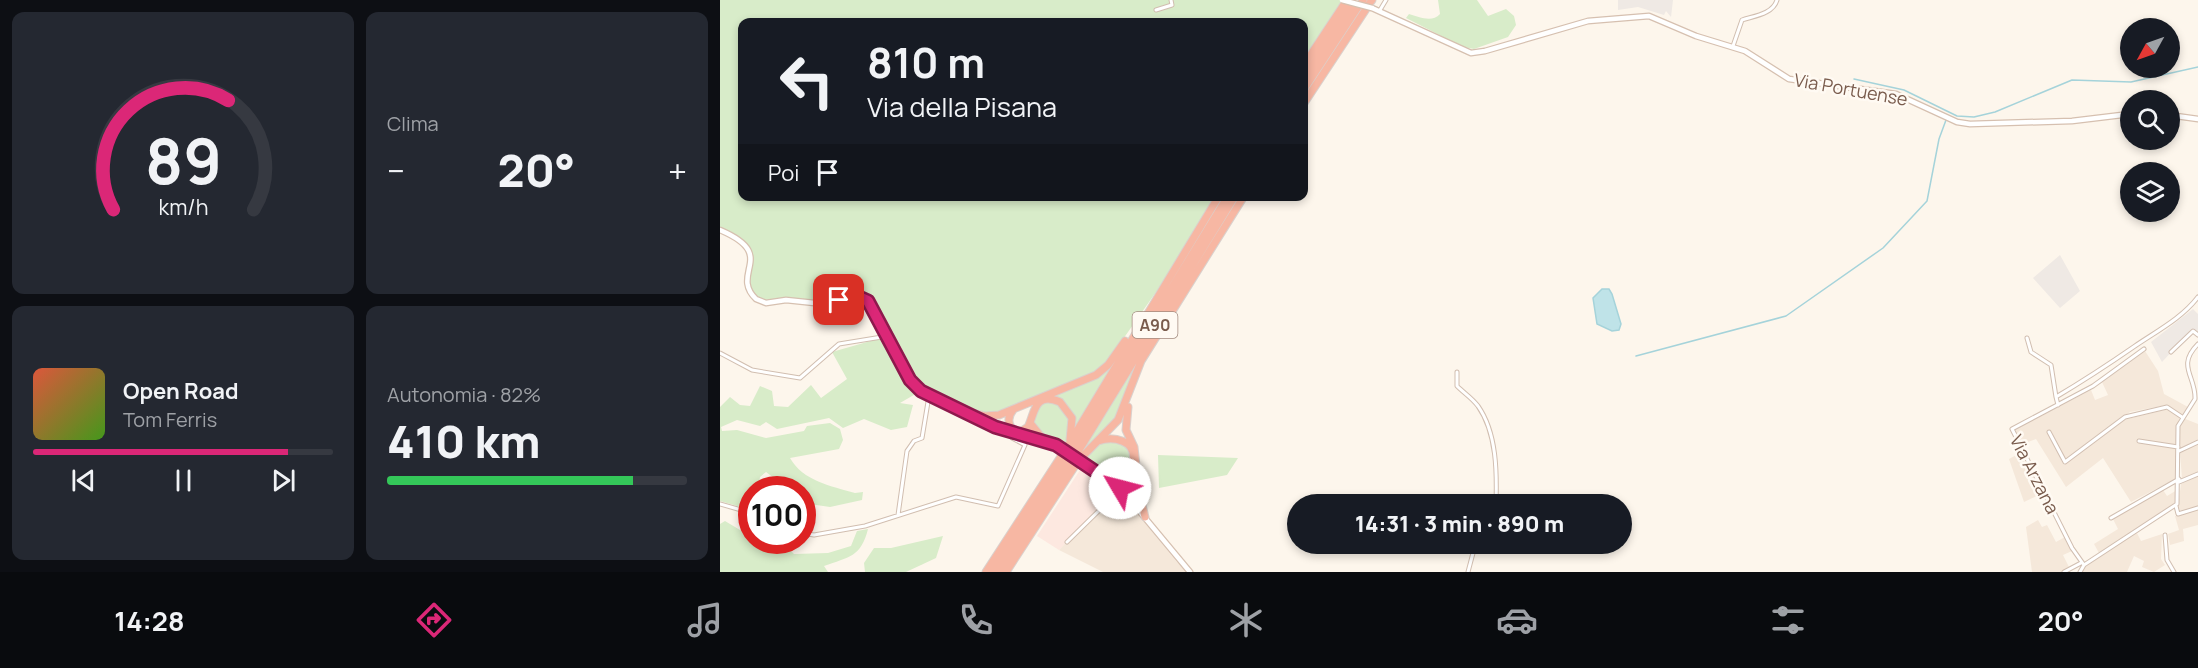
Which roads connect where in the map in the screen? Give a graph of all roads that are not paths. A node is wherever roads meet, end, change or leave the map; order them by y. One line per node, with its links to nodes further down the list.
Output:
1 (1172, 0): 5 (street)
2 (1386, 0): 6 (street)
3 (1777, 0): 7 (street)
4 (1358, 3): 6 (main road, Via Portuense); 8 (highway); 9 (highway); 10 (highway); 11 (highway)
5 (1156, 10)
6 (1380, 10): 7 (main road, Via Portuense)
7 (1732, 46): 12 (main road, Via Portuense)
8 (1308, 60)
9 (1308, 72)
10 (1308, 83)
11 (1308, 96)
12 (2120, 115)
13 (2180, 117): 14 (main road)
14 (2198, 119)
15 (1217, 201): 20 (highway)
16 (1225, 201): 47 (highway, A90)
17 (1232, 201): 47 (highway, A90)
18 (1241, 201): 30 (highway)
19 (720, 230): 23 (main road)
20 (1164, 284): 36 (highway); 47 (highway)
21 (2198, 297): 29 (street, Via Arzana)
22 (2198, 335): 27 (street)
23 (888, 336): 28 (street); 32 (main road)
24 (2027, 338): 33 (street)
25 (2198, 344): 37 (street)
26 (2144, 349): 29 (street, Via Arzana)
27 (2171, 352)
28 (720, 353)
29 (2131, 354): 33 (street, Via Arzana); 34 (street, Via Arzana)
30 (1137, 369): 45 (highway); 51 (highway)
31 (1456, 372): 54 (street)
32 (929, 396): 35 (main road); 59 (street)
33 (2056, 398): 34 (street)
34 (2058, 405): 66 (street, Via Arzana)
35 (958, 410): 36 (highway); 39 (main road)
36 (1013, 410): 40 (highway)
37 (2182, 417): 41 (street); 46 (street)
38 (1030, 423): 40 (highway); 42 (highway); 47 (highway)
39 (1009, 430): 40 (main road); 59 (street)
40 (1017, 432): 42 (main road)
41 (2049, 432)
42 (1043, 439): 47 (main road)
43 (2139, 441): 46 (street)
44 (2198, 442): 46 (street)
45 (1093, 443): 47 (highway); 50 (highway)
46 (2179, 449): 52 (street)
47 (1072, 454): 49 (main road); 67 (highway); 68 (highway, A90); 69 (highway, A90); 70 (highway)
48 (2198, 474): 52 (street)
49 (1104, 475): 50 (highway); 53 (main road)
50 (1122, 475): 53 (highway)
51 (1138, 480): 53 (highway); 60 (highway)
52 (2179, 481): 56 (street); 61 (street)
53 (1120, 489): 60 (main road); 64 (street)
54 (1496, 494)
55 (720, 504): 58 (street)
56 (2176, 506): 57 (street); 66 (street)
57 (2198, 508)
58 (738, 509)
59 (898, 515): 62 (street)
60 (1145, 517): 71 (main road)
61 (2111, 518)
62 (816, 535)
63 (2165, 535): 75 (street)
64 (1067, 542)
65 (1473, 554): 72 (street)
66 (2083, 564): 73 (street); 74 (street)
67 (986, 572)
68 (993, 572)
69 (1000, 572)
70 (1006, 572)
71 (1190, 572)
72 (1468, 572)
73 (2064, 572)
74 (2080, 572)
75 (2174, 572)

